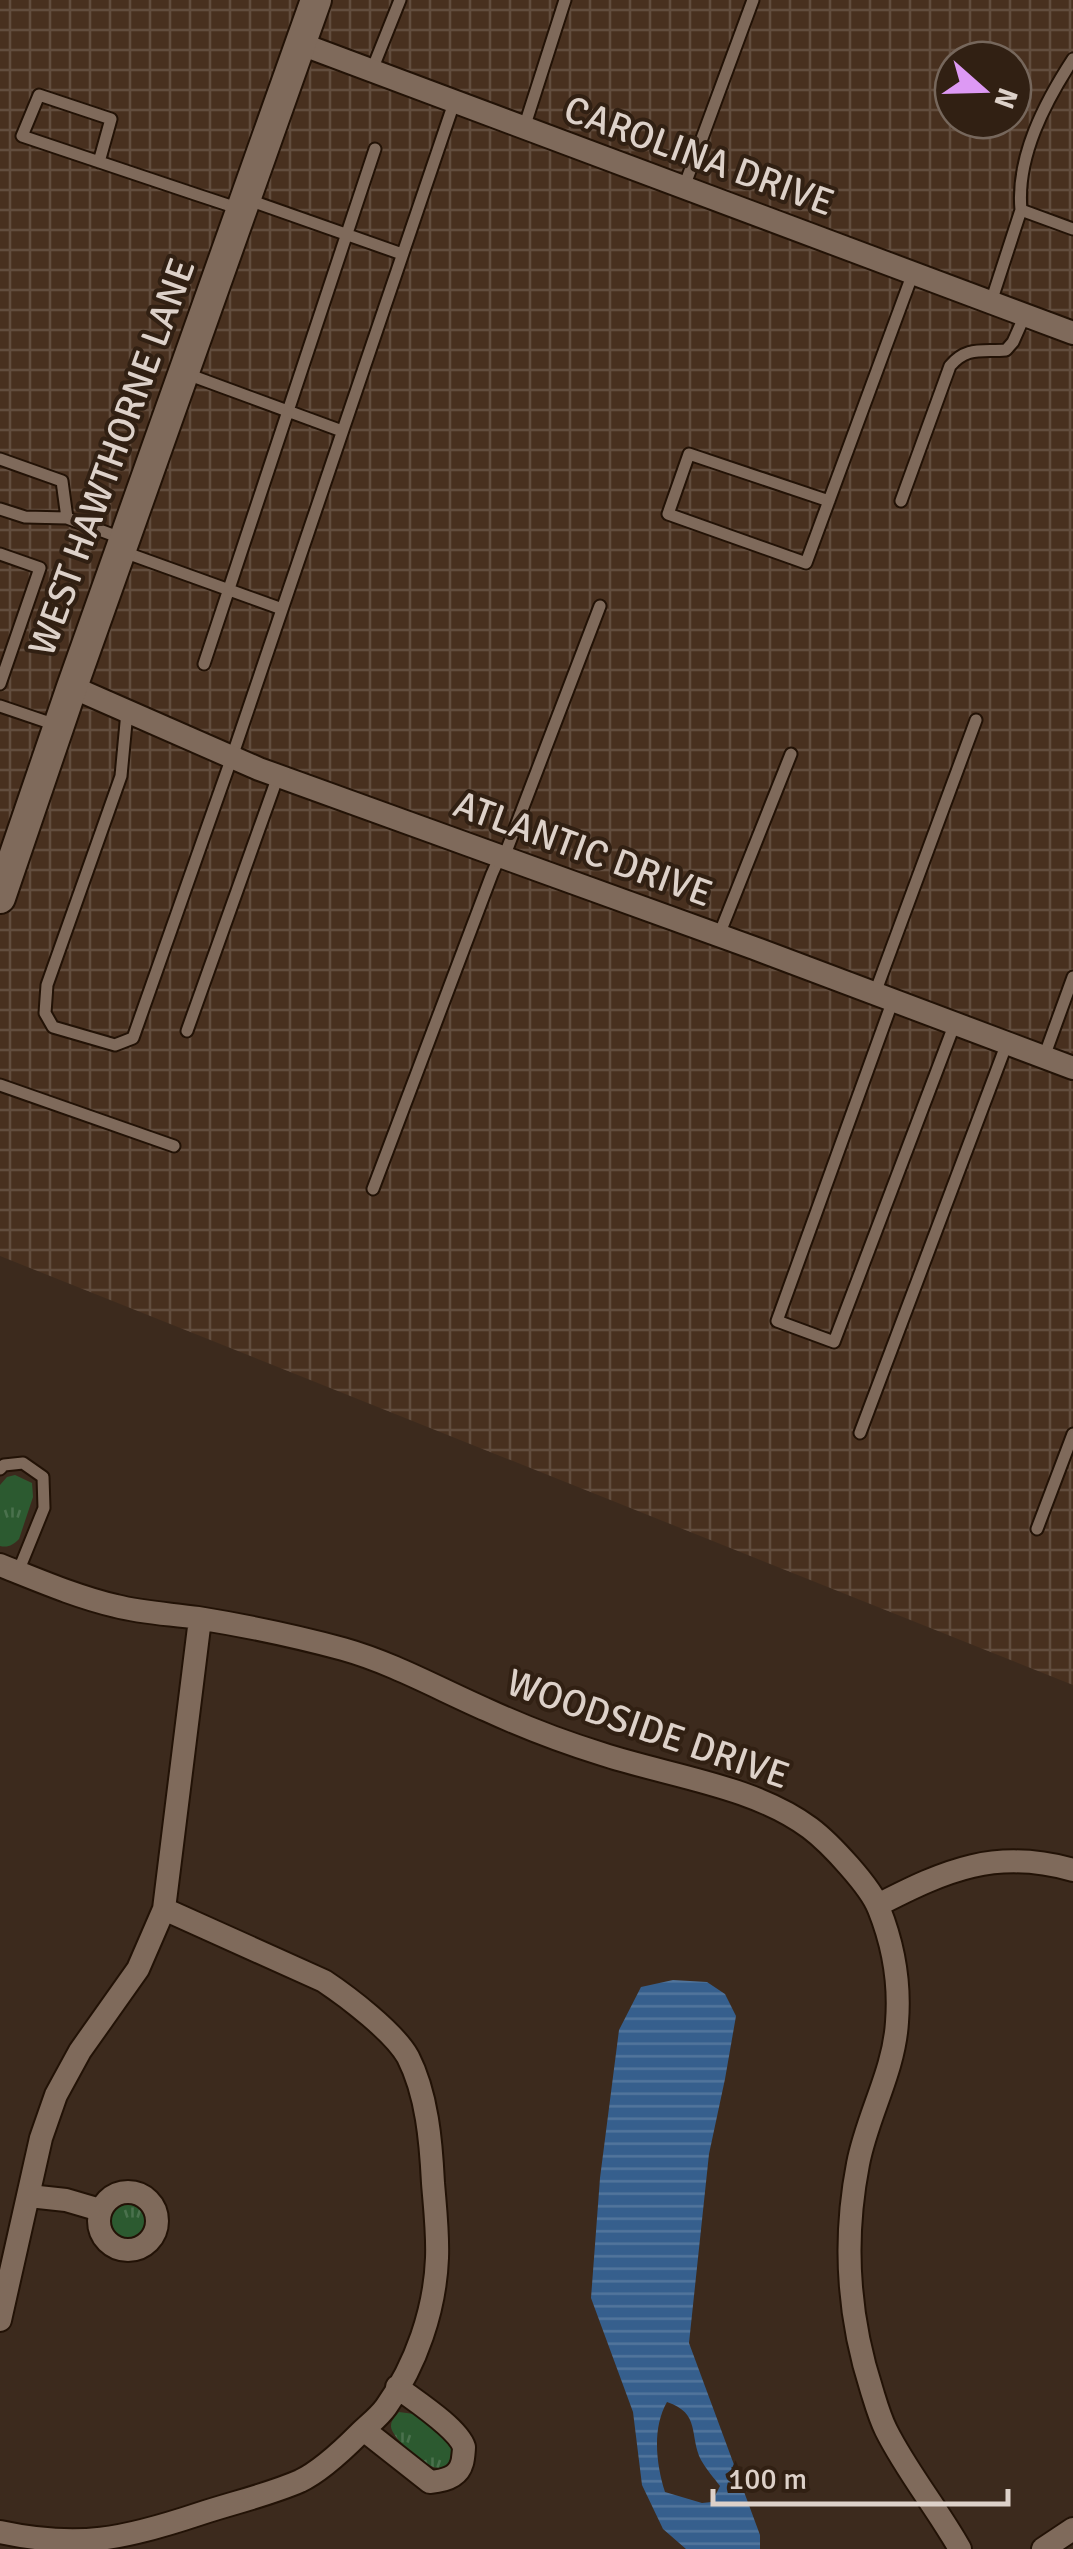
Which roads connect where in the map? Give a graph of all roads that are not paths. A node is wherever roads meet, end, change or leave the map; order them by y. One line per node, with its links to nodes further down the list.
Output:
1 (316, 0): 5 (street, WEST HAWTHORNE LANE)
2 (400, 0): 7 (lane)
3 (565, 0): 9 (lane)
4 (754, 0): 12 (lane)
5 (301, 44): 7 (street, CAROLINA DRIVE); 13 (street, WEST HAWTHORNE LANE)
6 (1073, 58): 14 (lane)
7 (372, 70): 8 (street, CAROLINA DRIVE)
8 (454, 100): 9 (street, CAROLINA DRIVE); 17 (lane)
9 (524, 128): 12 (street, CAROLINA DRIVE)
10 (375, 149): 16 (lane)
11 (99, 162): 11 (lane); 13 (lane)
12 (684, 187): 18 (street, CAROLINA DRIVE)
13 (244, 204): 16 (lane); 22 (street, WEST HAWTHORNE LANE)
14 (1021, 210): 15 (lane); 19 (lane)
15 (1073, 229)
16 (347, 234): 17 (lane); 23 (lane)
17 (402, 254): 24 (lane)
18 (914, 273): 19 (street, CAROLINA DRIVE); 26 (lane)
19 (991, 302): 20 (street, CAROLINA DRIVE)
20 (1024, 315): 21 (street, CAROLINA DRIVE); 27 (lane)
21 (1073, 333)
22 (184, 373): 23 (lane); 30 (street, WEST HAWTHORNE LANE)
23 (288, 411): 24 (lane); 32 (lane)
24 (342, 431): 34 (lane)
25 (0, 459): 29 (lane)
26 (829, 501): 26 (lane)
27 (900, 501)
28 (0, 509): 29 (lane)
29 (67, 518): 30 (lane)
30 (123, 545): 32 (lane); 37 (street, WEST HAWTHORNE LANE)
31 (0, 554): 36 (lane)
32 (229, 590): 34 (lane); 35 (lane)
33 (600, 606): 45 (lane)
34 (282, 609): 43 (lane)
35 (204, 664)
36 (0, 682)
37 (72, 687): 39 (street, ATLANTIC DRIVE); 41 (street, WEST HAWTHORNE LANE)
38 (0, 706): 41 (lane)
39 (127, 711): 43 (street, ATLANTIC DRIVE); 43 (lane)
40 (976, 720): 49 (lane)
41 (59, 726): 46 (street, WEST HAWTHORNE LANE)
42 (791, 754): 47 (lane)
43 (232, 757): 44 (street, ATLANTIC DRIVE)
44 (278, 776): 45 (street, ATLANTIC DRIVE); 51 (lane)
45 (504, 857): 47 (street, ATLANTIC DRIVE); 57 (lane)
46 (0, 898)
47 (718, 935): 49 (street, ATLANTIC DRIVE)
48 (1073, 977): 53 (lane)
49 (884, 997): 50 (street, ATLANTIC DRIVE); 50 (lane)
50 (955, 1023): 52 (street, ATLANTIC DRIVE)
51 (187, 1031)
52 (1007, 1043): 53 (street, ATLANTIC DRIVE); 58 (lane)
53 (1044, 1057): 54 (street, ATLANTIC DRIVE)
54 (1073, 1068)
55 (0, 1085): 56 (lane)
56 (174, 1146)
57 (373, 1189)
58 (860, 1433)
59 (1073, 1434): 61 (lane)
60 (0, 1469): 62 (lane)
61 (1037, 1529)
62 (9, 1569): 63 (street, WOODSIDE DRIVE)
63 (200, 1619): 65 (street, WOODSIDE DRIVE); 66 (street)
64 (1073, 1870): 65 (street)
65 (878, 1905): 74 (street, WOODSIDE DRIVE)
66 (164, 1909): 67 (street); 70 (street)
67 (29, 2196): 68 (street); 69 (street)
68 (100, 2210)
69 (0, 2320)
70 (398, 2386): 71 (street); 71 (street)
71 (364, 2430): 73 (street)
72 (1073, 2529): 75 (street)
73 (0, 2532)
74 (960, 2549)
75 (1043, 2549)

